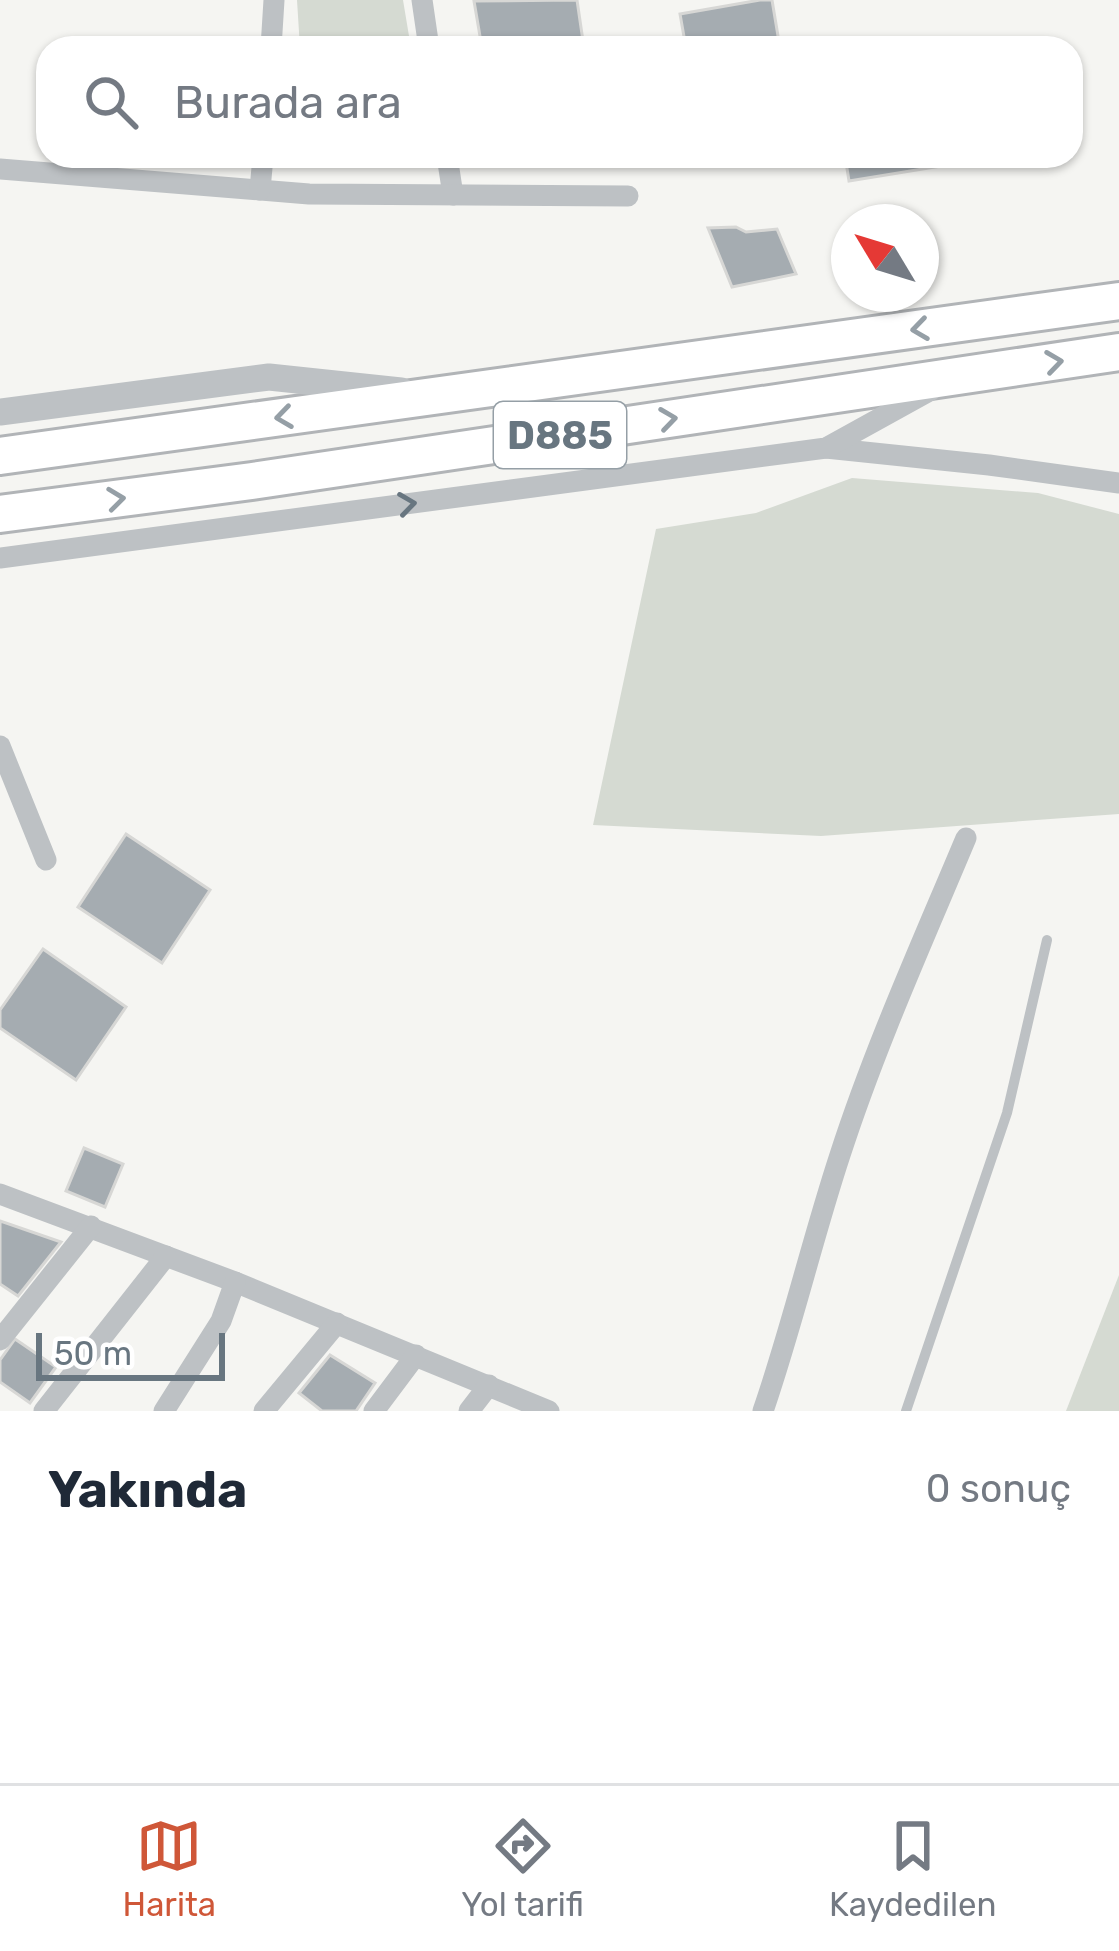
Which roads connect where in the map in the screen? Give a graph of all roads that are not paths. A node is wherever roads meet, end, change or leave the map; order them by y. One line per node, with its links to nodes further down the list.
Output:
1 (274, 0): 3 (street)
2 (422, 0): 4 (street)
3 (272, 36)
4 (427, 36)
5 (262, 168): 8 (street)
6 (449, 168): 9 (street)
7 (0, 169): 8 (street)
8 (260, 190): 9 (street)
9 (453, 195): 10 (street)
10 (628, 196)
11 (1119, 301): 14 (highway, D885, one-way to 14)
12 (1119, 352): 13 (highway, D885, one-way to 12)
13 (953, 377): 16 (street); 19 (highway, D885, one-way to 13)
14 (441, 396): 15 (street); 17 (highway, D885, one-way to 17)
15 (0, 412)
16 (826, 448): 18 (street); 20 (street, one-way to 16)
17 (0, 455)
18 (1119, 483)
19 (0, 514)
20 (0, 558)
21 (0, 746): 23 (street)
22 (966, 838): 39 (street)
23 (46, 860)
24 (1047, 940): 40 (lane)
25 (1, 1196): 26 (street)
26 (91, 1226): 27 (street); 30 (street)
27 (166, 1256): 28 (street); 33 (street)
28 (235, 1282): 29 (street); 34 (street)
29 (337, 1323): 31 (street); 35 (street)
30 (0, 1340)
31 (416, 1355): 32 (street); 36 (street)
32 (489, 1385): 37 (street); 38 (street)
33 (44, 1411)
34 (164, 1411)
35 (264, 1411)
36 (374, 1411)
37 (469, 1411)
38 (549, 1411)
39 (763, 1411)
40 (906, 1411)

